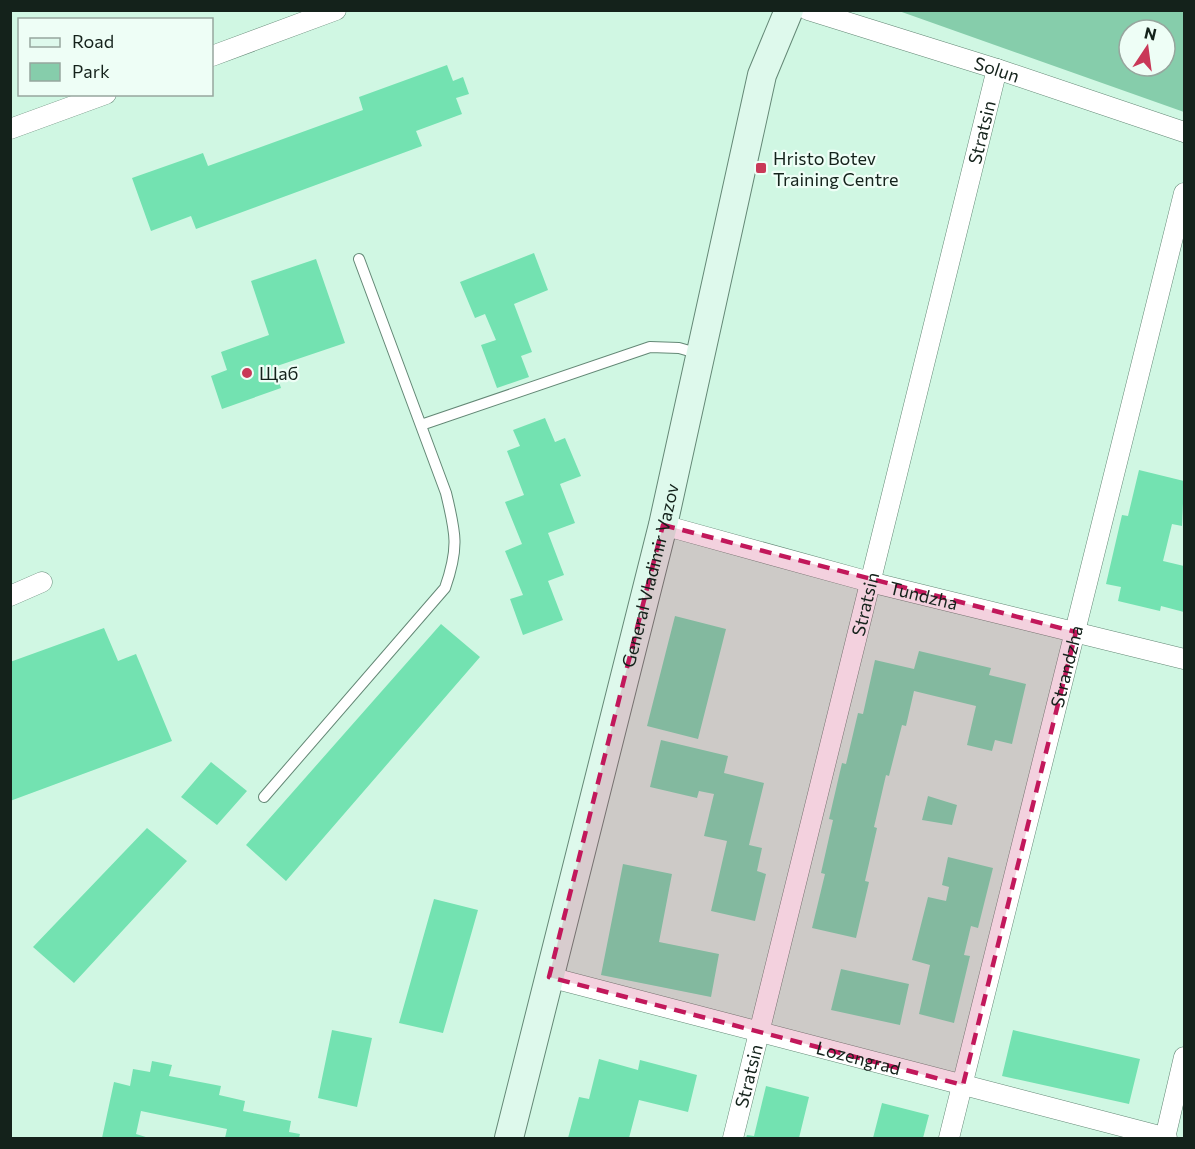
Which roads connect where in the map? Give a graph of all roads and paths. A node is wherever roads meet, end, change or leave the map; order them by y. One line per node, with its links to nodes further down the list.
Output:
1 (336, 10): 4 (street)
2 (789, 10): 11 (street, General Vladimir Vazov)
3 (808, 10): 5 (street, Solun)
4 (213, 56)
5 (997, 69): 8 (street, Solun); 15 (street, Stratsin)
6 (100, 96): 7 (street)
7 (10, 129)
8 (1185, 132)
9 (1185, 193): 17 (street, Strandzha)
10 (359, 259): 12 (lane)
11 (701, 354): 12 (lane); 13 (street, General Vladimir Vazov)
12 (421, 425): 19 (lane)
13 (663, 525): 15 (street, Tundzha); 20 (street, General Vladimir Vazov)
14 (42, 582): 16 (street)
15 (870, 582): 17 (street, Tundzha); 21 (street, Stratsin)
16 (10, 596)
17 (1076, 632): 18 (street, Tundzha); 23 (street, Strandzha)
18 (1185, 659)
19 (264, 797)
20 (549, 977): 21 (street, Lozengrad); 24 (street, General Vladimir Vazov)
21 (760, 1032): 23 (street, Lozengrad); 25 (street, Stratsin)
22 (1185, 1057): 27 (street)
23 (963, 1085): 26 (street, Strandzha); 27 (street, Lozengrad)
24 (508, 1138)
25 (733, 1138)
26 (949, 1138)
27 (1166, 1138)

